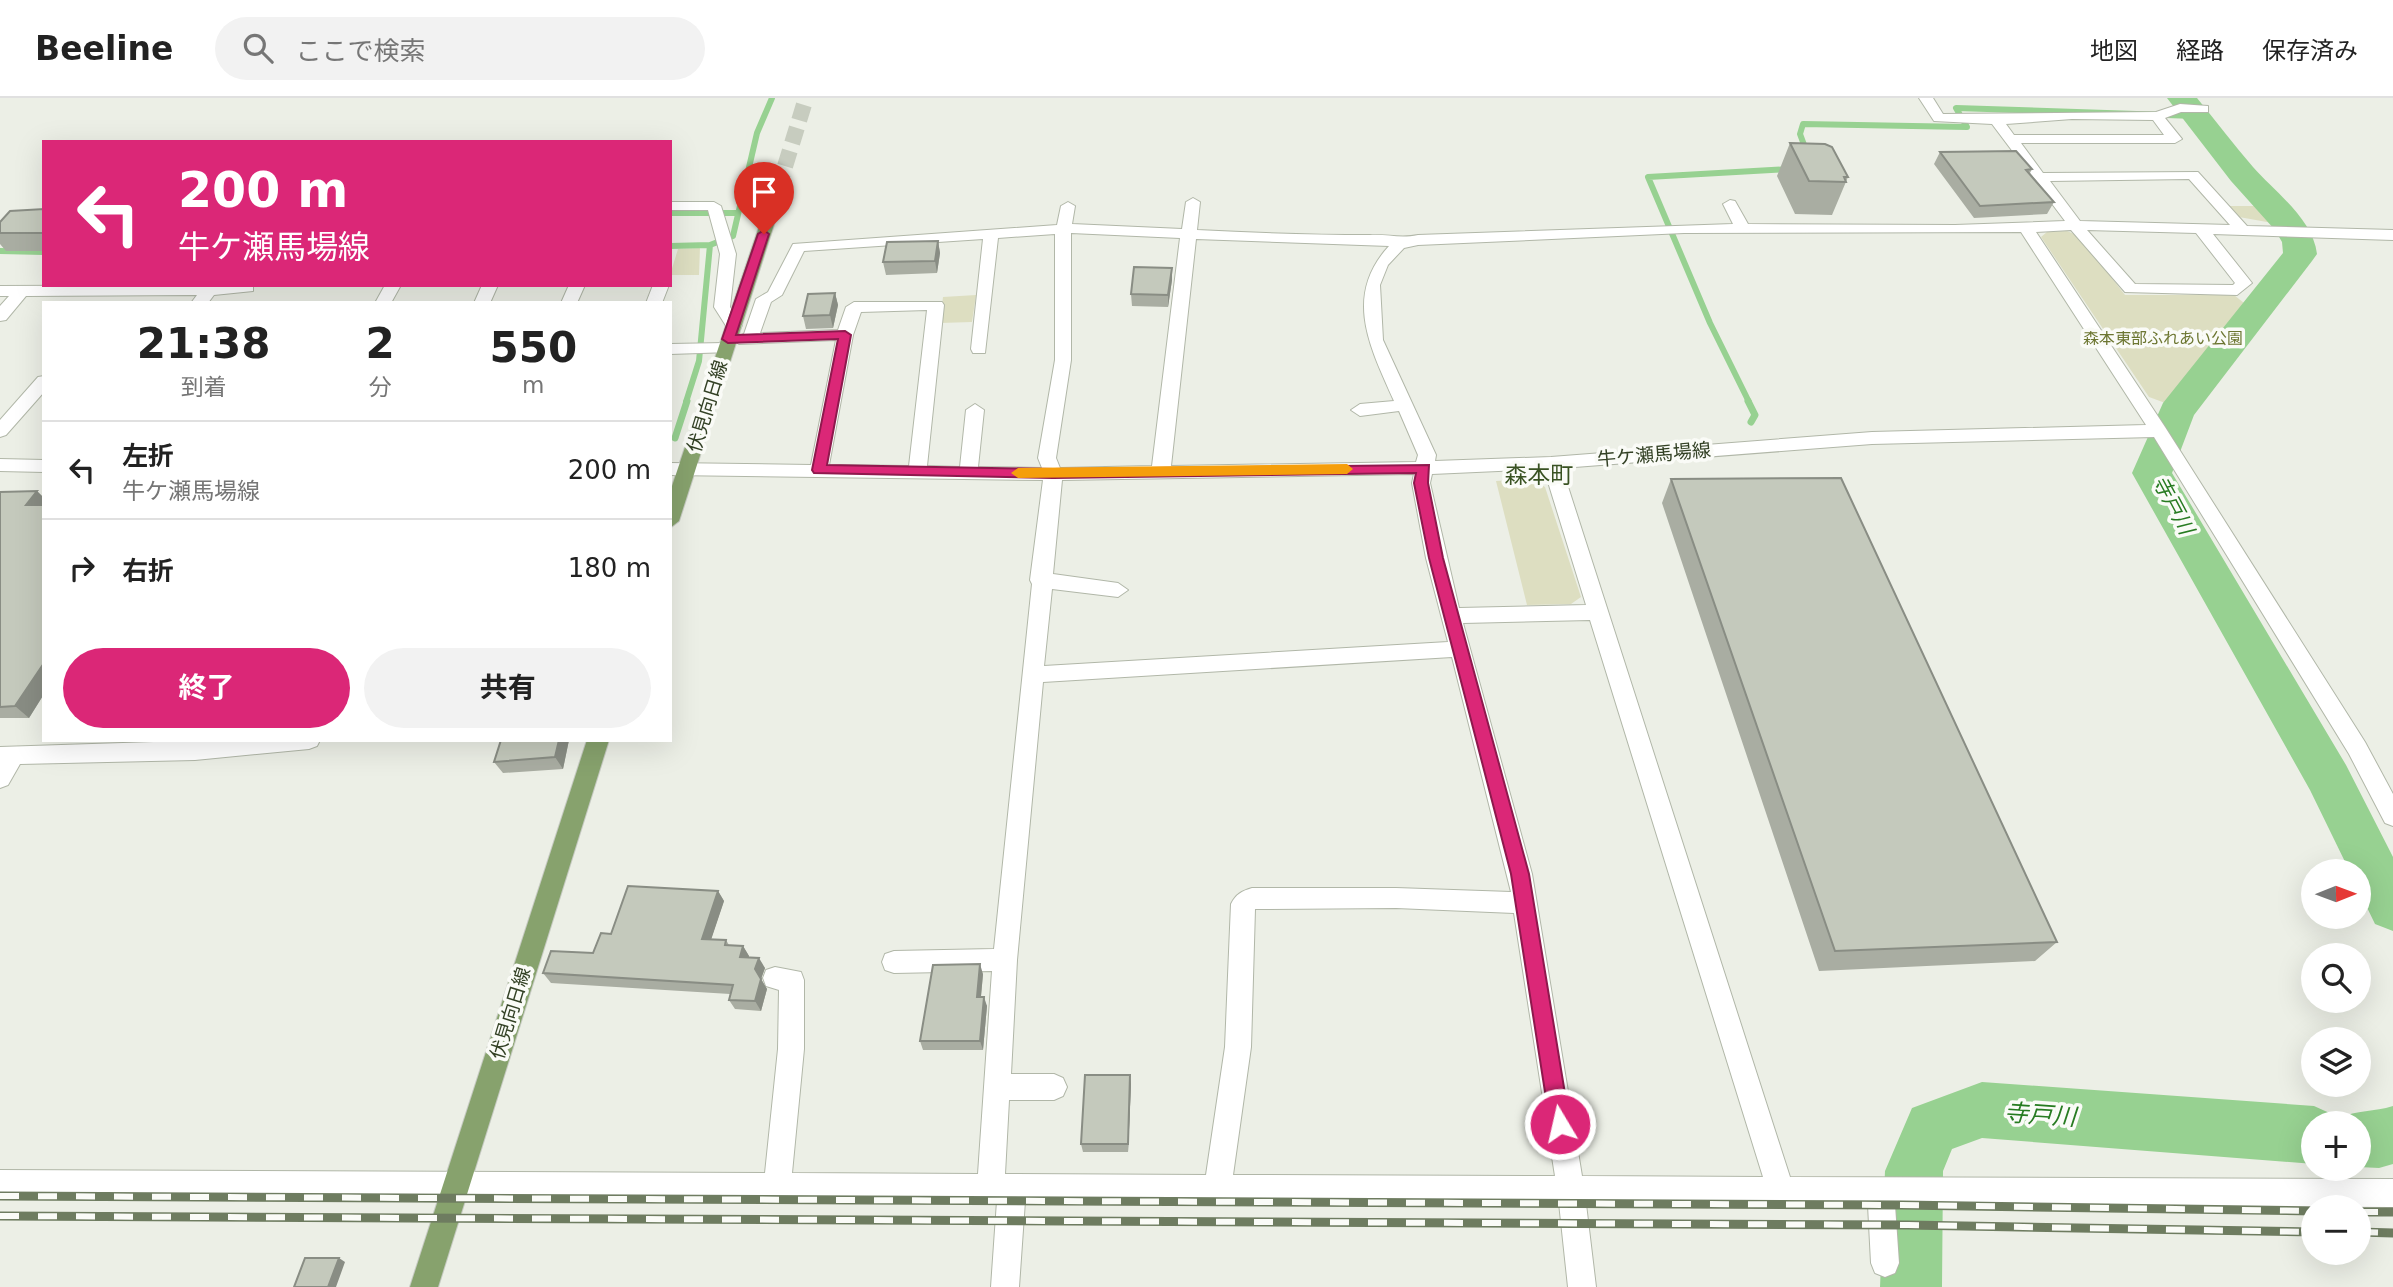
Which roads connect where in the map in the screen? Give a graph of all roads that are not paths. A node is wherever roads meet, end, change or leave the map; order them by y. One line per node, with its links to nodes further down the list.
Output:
1 (1926, 98): 4 (street)
2 (2200, 109): 3 (street)
3 (2157, 116): 4 (street); 5 (street)
4 (1996, 120): 5 (street)
5 (2011, 139): 6 (street)
6 (2039, 177): 12 (street); 17 (street)
7 (1193, 202): 18 (street)
8 (1730, 204): 13 (street)
9 (672, 206): 29 (street)
10 (1068, 206): 16 (street)
11 (771, 212): 29 (main road, 伏見向日線)
12 (2076, 226): 14 (street); 14 (street); 15 (street)
13 (1743, 228): 15 (street); 21 (street)
14 (2200, 228): 17 (street)
15 (2027, 229): 38 (street)
16 (1063, 231): 18 (street); 20 (street); 48 (street)
17 (2244, 231): 19 (street)
18 (1189, 232): 21 (street); 47 (street)
19 (2393, 235)
20 (991, 236): 30 (street); 32 (street)
21 (1399, 244): 34 (street)
22 (247, 288): 25 (street)
23 (0, 291): 24 (street)
24 (20, 293): 26 (street); 27 (street)
25 (204, 296): 26 (street)
26 (114, 298)
27 (0, 316)
28 (845, 335): 30 (street); 44 (street); 45 (street)
29 (729, 338): 30 (street); 31 (street); 43 (main road, 伏見向日線)
30 (750, 339)
31 (672, 349)
32 (979, 349)
33 (42, 383): 37 (street)
34 (1405, 405): 36 (street); 42 (street)
35 (975, 410): 46 (street)
36 (1360, 410)
37 (0, 431)
38 (2159, 431): 39 (street, 牛ケ瀬馬場線); 60 (street)
39 (1551, 463): 42 (street, 牛ケ瀬馬場線); 52 (street)
40 (0, 465): 41 (street)
41 (42, 466)
42 (1424, 468): 47 (street, 牛ケ瀬馬場線); 53 (street)
43 (679, 469): 44 (street, 牛ケ瀬馬場線); 49 (main road, 伏見向日線)
44 (819, 470): 45 (street, 牛ケ瀬馬場線)
45 (917, 471): 46 (street, 牛ケ瀬馬場線)
46 (968, 472): 48 (street, 牛ケ瀬馬場線)
47 (1161, 472): 48 (street, 牛ケ瀬馬場線)
48 (1053, 474): 50 (street)
49 (672, 509)
50 (1040, 580): 51 (street); 55 (street)
51 (1118, 590)
52 (1598, 612): 53 (street); 73 (street)
53 (1452, 617): 54 (street)
54 (1460, 649): 55 (street); 61 (street)
55 (1033, 675): 62 (street)
56 (288, 742): 58 (street)
57 (597, 742): 68 (main road, 伏見向日線)
58 (7, 756): 59 (street)
59 (0, 779)
60 (2393, 816)
61 (1524, 903): 71 (street); 72 (street)
62 (1004, 960): 63 (street); 65 (street)
63 (894, 962)
64 (775, 978): 70 (street)
65 (995, 1087): 66 (street); 69 (street)
66 (1054, 1087)
67 (0, 1184): 68 (street)
68 (456, 1185): 70 (street); 77 (main road, 伏見向日線)
69 (1002, 1186): 70 (street); 71 (street); 78 (street)
70 (777, 1189)
71 (1217, 1189): 72 (street)
72 (1571, 1191): 73 (street); 79 (street)
73 (1781, 1191): 74 (street)
74 (1890, 1191): 75 (street); 76 (street)
75 (2393, 1193)
76 (1885, 1263)
77 (424, 1287)
78 (1004, 1287)
79 (1582, 1287)

